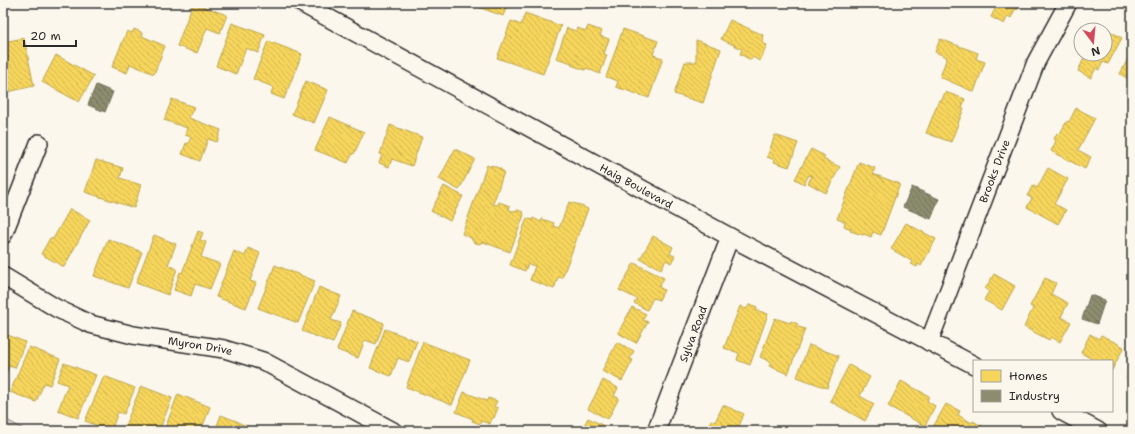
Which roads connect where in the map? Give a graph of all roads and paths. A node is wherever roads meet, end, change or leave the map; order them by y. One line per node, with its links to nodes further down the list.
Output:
1 (301, 3): 5 (street, Haig Boulevard)
2 (1068, 3): 7 (street, Brooks Drive)
3 (39, 143): 4 (street)
4 (3, 235)
5 (730, 237): 7 (street, Haig Boulevard); 11 (street, Sylva Road)
6 (3, 276): 10 (street, Myron Drive)
7 (929, 342): 8 (street, Haig Boulevard)
8 (973, 364)
9 (1063, 412): 12 (street)
10 (393, 431)
11 (656, 431)
12 (1098, 431)

